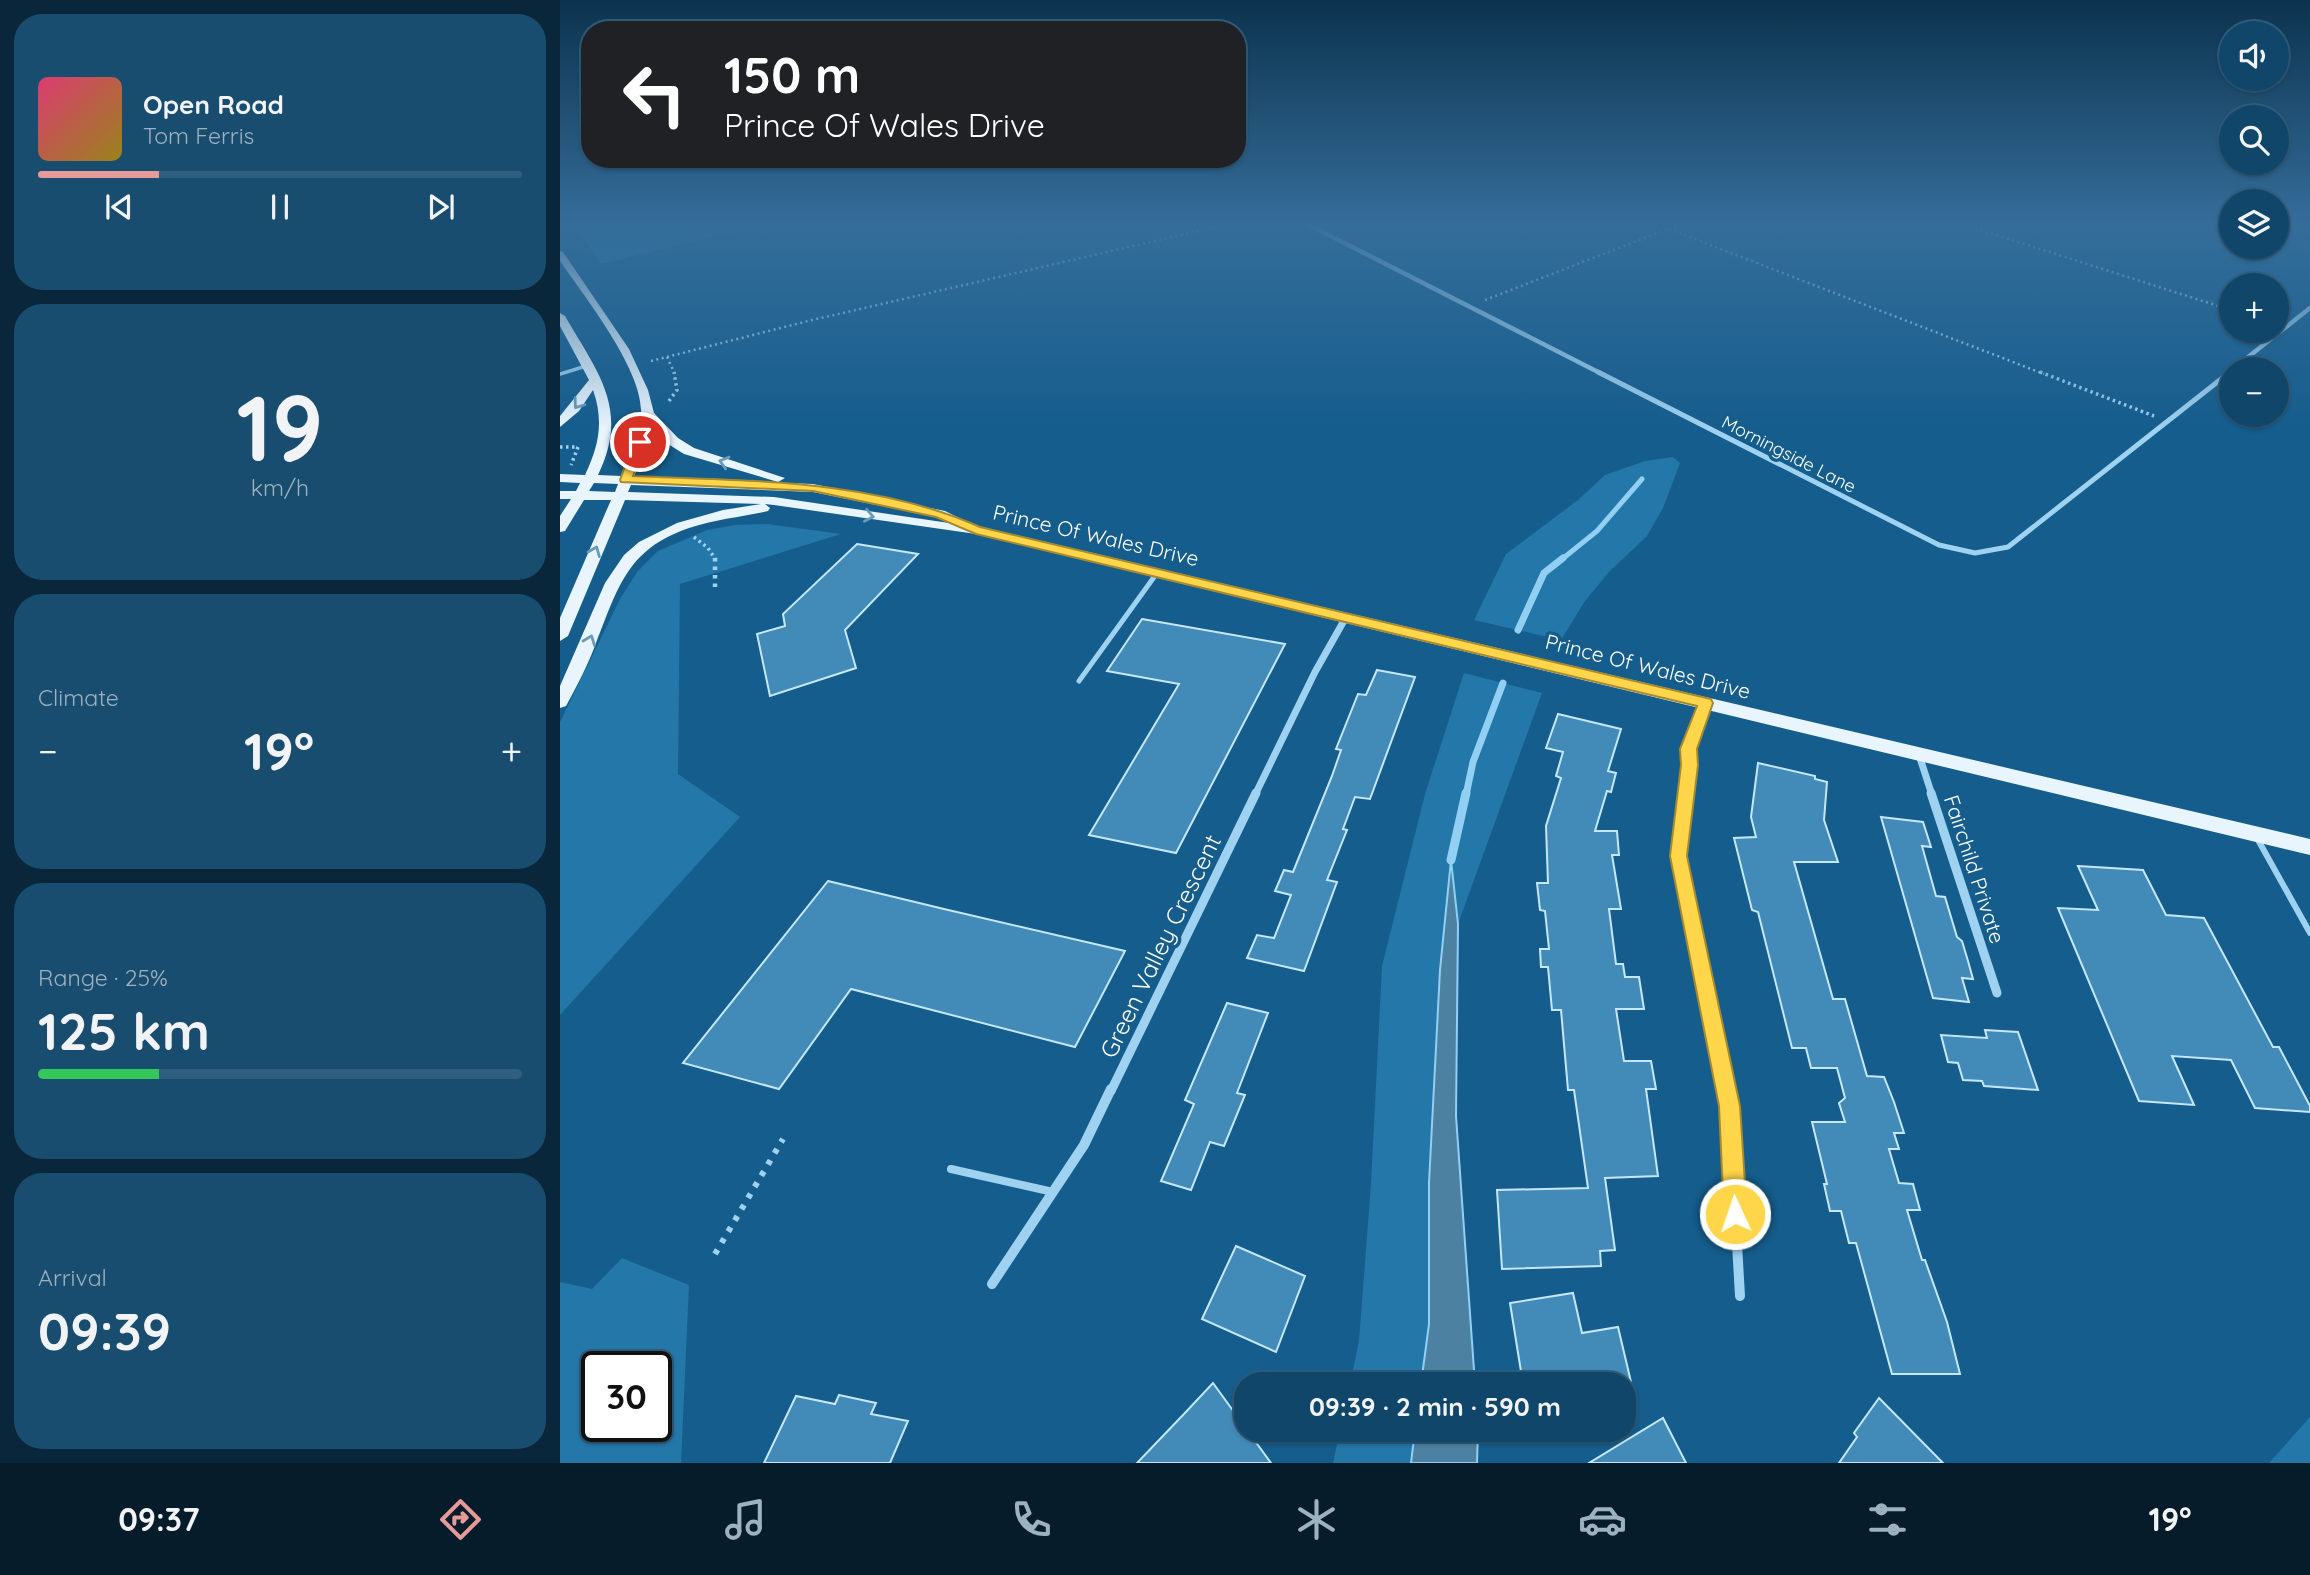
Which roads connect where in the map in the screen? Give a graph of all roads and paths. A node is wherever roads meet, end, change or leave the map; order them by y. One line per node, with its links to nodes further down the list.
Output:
1 (586, 293): 19 (main road)
2 (931, 293): 11 (path)
3 (1441, 293): 8 (street, Morningside Lane)
4 (1502, 293): 8 (path)
5 (1835, 293): 20 (path)
6 (2179, 293): 7 (path)
7 (2219, 306)
8 (1467, 307): 20 (street, Morningside Lane)
9 (2310, 308): 12 (street, Morningside Lane)
10 (560, 316): 14 (main road)
11 (667, 357): 13 (path); 18 (path)
12 (2248, 357)
13 (651, 360)
14 (586, 366): 15 (lane); 17 (main road)
15 (560, 374)
16 (2219, 380): 20 (street, Morningside Lane)
17 (594, 381): 21 (main road, one-way to 21); 25 (main road)
18 (668, 401)
19 (649, 415): 26 (main road); 27 (main road, one-way to 19)
20 (2168, 421)
21 (560, 423)
22 (560, 447): 23 (path)
23 (570, 467)
24 (560, 478): 25 (main road, Prince Of Wales Drive)
25 (588, 479): 26 (main road, Prince Of Wales Drive); 29 (main road)
26 (626, 480): 27 (main road, Prince Of Wales Drive); 30 (main road)
27 (813, 488): 34 (main road, Prince Of Wales Drive)
28 (560, 495): 29 (main road, Prince Of Wales Drive)
29 (579, 496): 30 (main road, Prince Of Wales Drive); 32 (main road)
30 (618, 496): 31 (main road, Prince Of Wales Drive); 38 (main road, one-way to 30)
31 (802, 504): 34 (main road, Prince Of Wales Drive, one-way to 34); 40 (main road, one-way to 31)
32 (560, 528)
33 (686, 530): 36 (path)
34 (976, 530): 35 (main road, Prince Of Wales Drive)
35 (1157, 573): 37 (main road, Prince Of Wales Drive); 39 (lane)
36 (715, 587)
37 (1346, 617): 41 (main road, Prince Of Wales Drive); 49 (street, Green Valley Crescent)
38 (560, 636)
39 (1079, 681)
40 (560, 702)
41 (1706, 703): 42 (main road, Prince Of Wales Drive); 52 (street)
42 (1919, 755): 43 (main road, Prince Of Wales Drive); 46 (street, Fairchild Private)
43 (2255, 833): 44 (main road, Prince Of Wales Drive); 45 (lane)
44 (2310, 847)
45 (2310, 933)
46 (1997, 993)
47 (783, 1139): 50 (path)
48 (951, 1169): 49 (lane)
49 (1053, 1192): 51 (street, Green Valley Crescent)
50 (715, 1254)
51 (992, 1284)
52 (1740, 1296)

